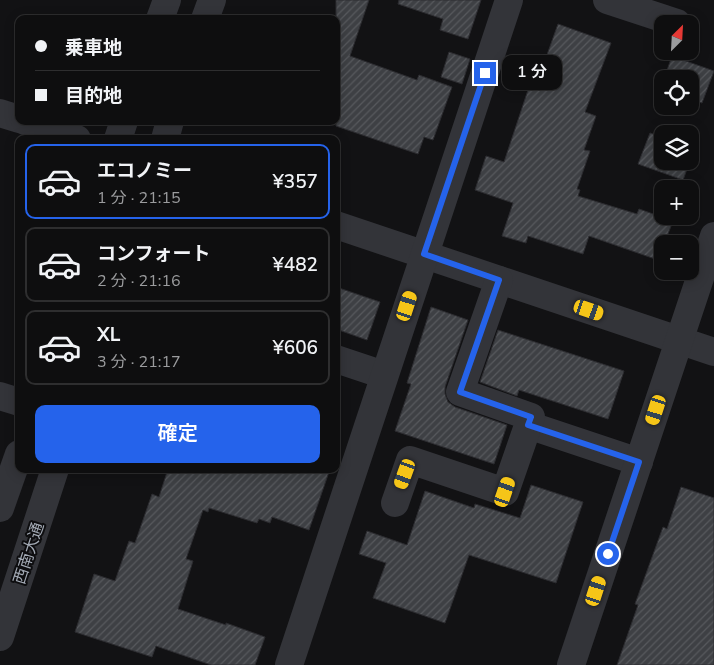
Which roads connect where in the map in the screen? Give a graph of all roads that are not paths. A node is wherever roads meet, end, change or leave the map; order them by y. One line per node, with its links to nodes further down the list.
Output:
1 (167, 0): 5 (street)
2 (212, 0): 6 (street)
3 (509, 0): 14 (street)
4 (606, 0): 7 (street)
5 (161, 15)
6 (206, 15)
7 (654, 16)
8 (0, 113): 9 (street)
9 (15, 118)
10 (37, 125): 11 (street)
11 (65, 135)
12 (340, 226): 14 (street)
13 (714, 236): 16 (street)
14 (424, 254): 15 (street); 19 (street)
15 (499, 280): 16 (street); 22 (street)
16 (679, 341): 17 (street); 23 (street)
17 (714, 352)
18 (340, 359): 19 (street)
19 (384, 375): 29 (street)
20 (0, 396): 21 (street)
21 (15, 401)
22 (528, 425): 23 (street); 26 (street)
23 (639, 462): 30 (street)
24 (15, 465): 27 (street)
25 (54, 473): 28 (street, 西南大通)
26 (395, 503)
27 (0, 508)
28 (0, 637)
29 (289, 665)
30 (571, 665)

